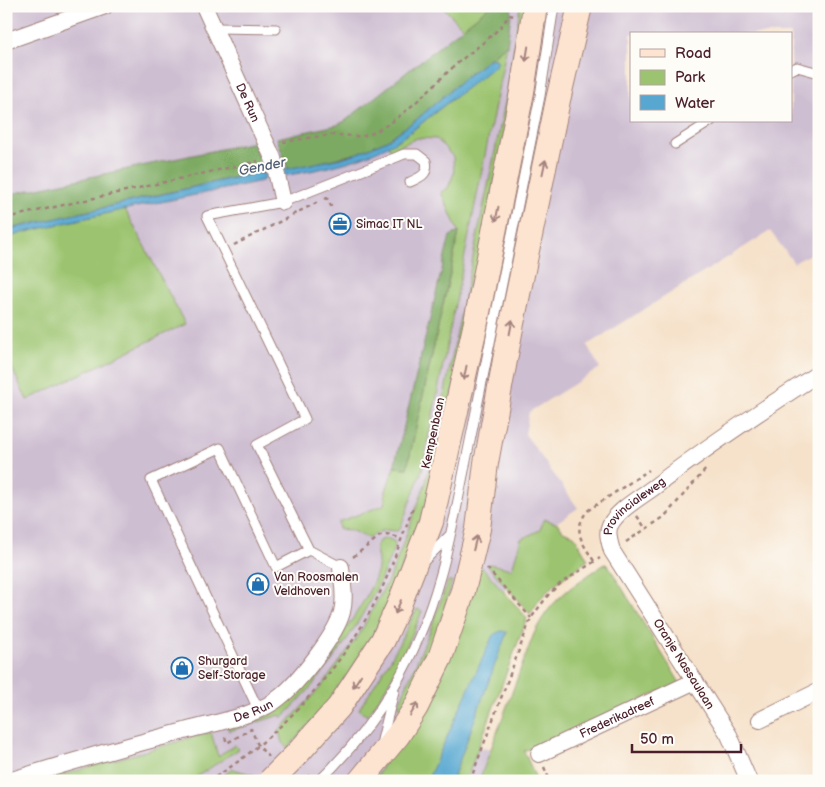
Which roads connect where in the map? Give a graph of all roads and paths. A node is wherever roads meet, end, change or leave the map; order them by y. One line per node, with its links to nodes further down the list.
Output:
1 (105, 6): 8 (street)
2 (204, 6): 6 (street, De Run)
3 (554, 6): 24 (lane)
4 (580, 6): 41 (main road, one-way to 4)
5 (525, 11): 13 (path); 31 (main road, Kempenbaan, one-way to 31)
6 (215, 28): 7 (lane); 13 (street, De Run)
7 (276, 29)
8 (6, 41)
9 (792, 70): 10 (lane)
10 (819, 73)
11 (708, 122): 12 (lane)
12 (674, 144)
13 (272, 156): 16 (street, De Run); 19 (path)
14 (410, 182): 16 (lane)
15 (327, 198): 18 (path)
16 (283, 202): 20 (lane)
17 (314, 204): 20 (path)
18 (332, 208)
19 (6, 218)
20 (223, 250): 26 (lane)
21 (819, 373): 27 (street, Provincialeweg)
22 (706, 469): 27 (path, Provincialeweg)
23 (413, 508): 25 (path)
24 (450, 535): 31 (lane, Kempenbaan); 34 (lane)
25 (401, 538): 29 (path); 39 (path)
26 (309, 550): 29 (lane); 36 (lane)
27 (612, 551): 33 (street, Oranje Nassaulaan)
28 (594, 562): 32 (path)
29 (341, 567): 36 (street, De Run)
30 (486, 567): 32 (path)
31 (412, 573): 42 (main road, Kempenbaan, one-way to 42, bridge)
32 (531, 618): 47 (path)
33 (694, 681): 40 (street, Frederikadreef); 48 (street, Oranje Nassaulaan)
34 (395, 686): 41 (lane); 43 (lane)
35 (819, 691): 37 (street)
36 (258, 709): 44 (street, De Run)
37 (760, 720)
38 (227, 743): 39 (path)
39 (258, 745): 42 (path); 45 (path)
40 (539, 754)
41 (375, 763): 46 (main road)
42 (270, 770)
43 (320, 780)
44 (9, 781)
45 (209, 781)
46 (360, 781)
47 (470, 781)
48 (749, 781)

